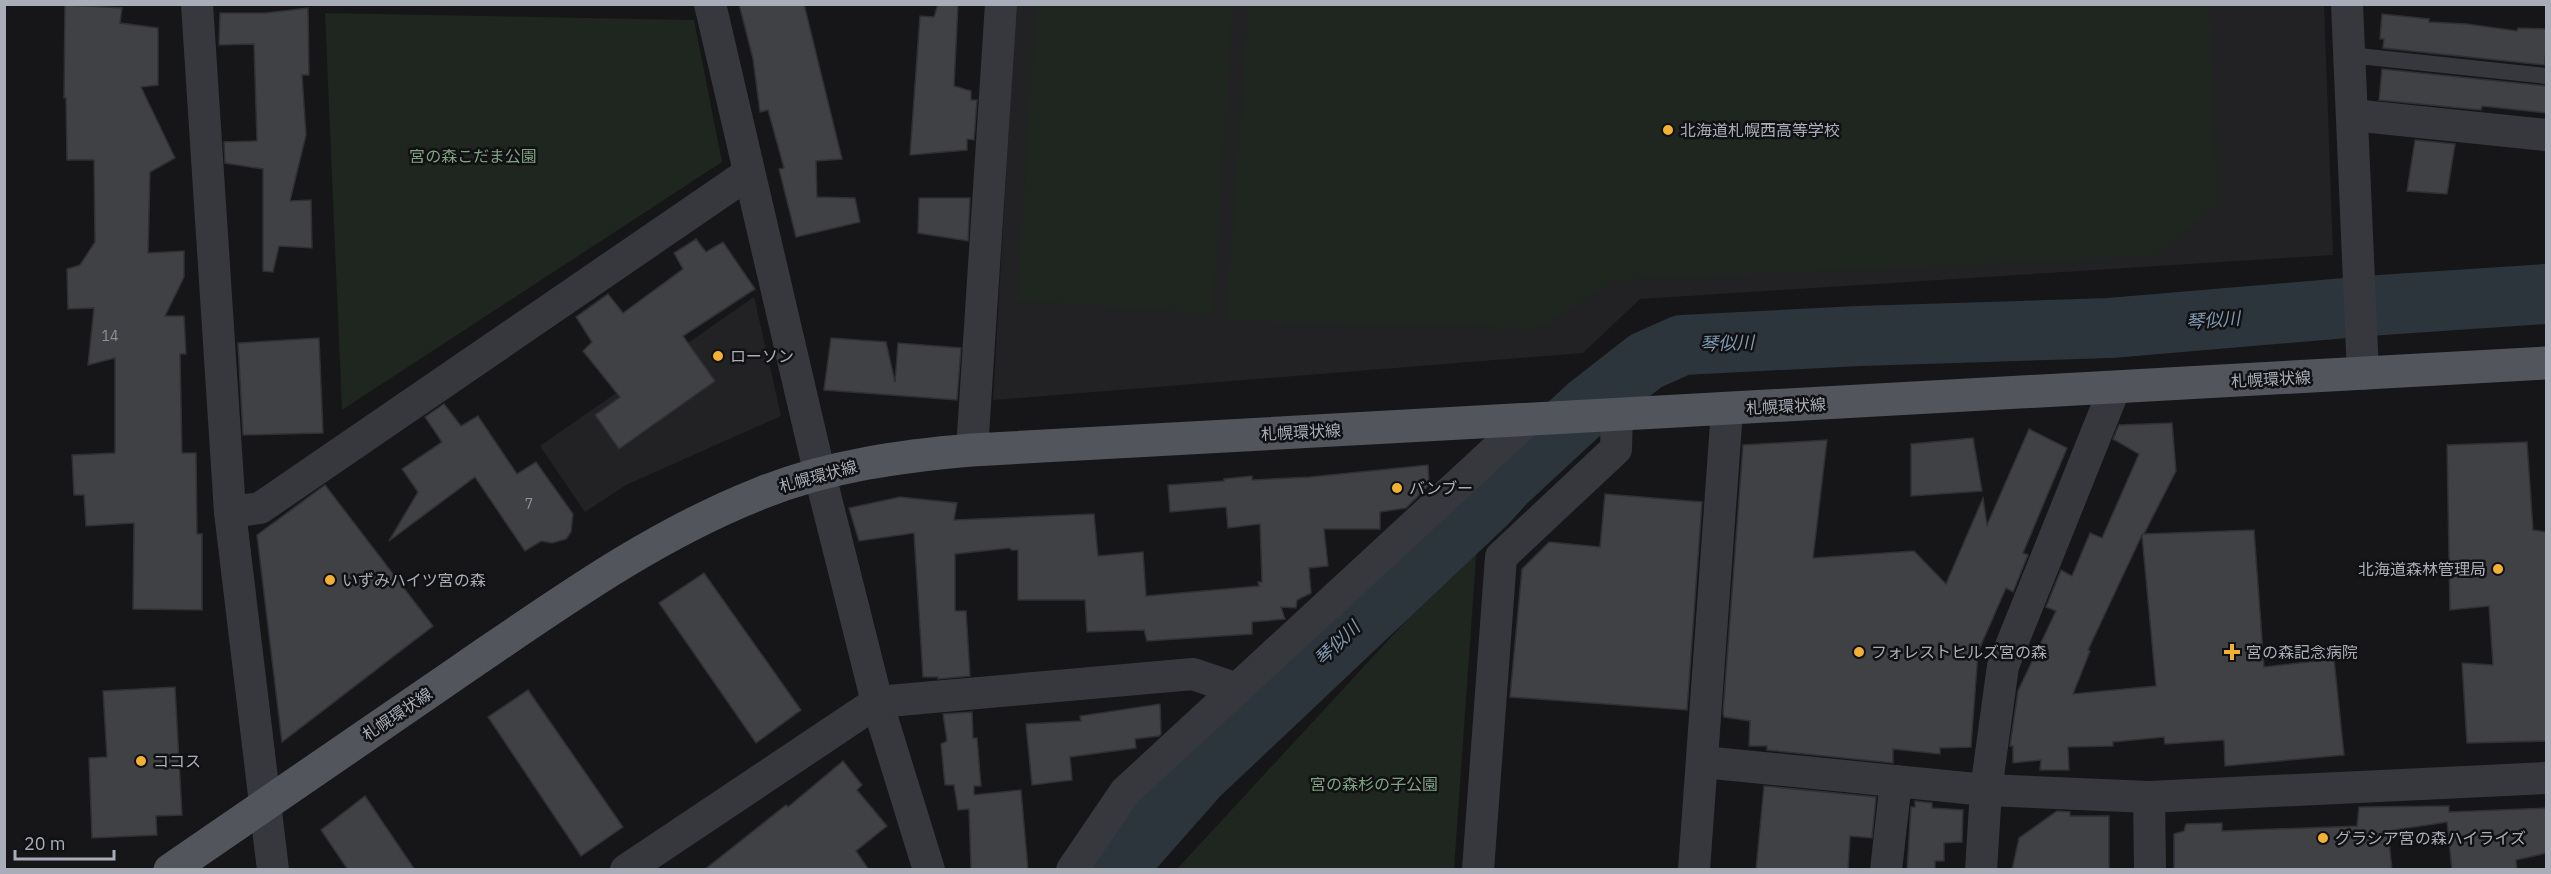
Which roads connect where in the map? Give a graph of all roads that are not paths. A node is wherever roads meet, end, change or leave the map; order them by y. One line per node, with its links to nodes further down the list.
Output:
1 (197, 4): 18 (street)
2 (710, 4): 9 (street)
3 (1001, 4): 16 (street)
4 (2347, 4): 5 (street)
5 (2349, 55): 6 (lane); 7 (street)
6 (2547, 76)
7 (2352, 115): 8 (street); 11 (street)
8 (2547, 135)
9 (749, 173): 17 (street); 18 (street)
10 (2547, 363): 11 (main road, 札幌環状線)
11 (2363, 374): 12 (main road, 札幌環状線)
12 (2115, 387): 13 (main road, 札幌環状線); 24 (street)
13 (1727, 410): 14 (main road, 札幌環状線); 21 (street)
14 (1615, 415): 15 (main road, 札幌環状線); 32 (street)
15 (1535, 420): 16 (main road, 札幌環状線); 19 (street)
16 (972, 450): 17 (main road, 札幌環状線)
17 (820, 474): 20 (street); 26 (main road, 札幌環状線)
18 (230, 512): 26 (street)
19 (1237, 689): 20 (street); 31 (street)
20 (877, 702): 29 (street); 30 (street)
21 (1703, 762): 23 (street); 33 (street)
22 (2547, 778): 25 (street)
23 (1896, 782): 24 (street); 34 (street)
24 (1986, 790): 25 (street); 35 (street)
25 (2150, 797): 36 (street)
26 (264, 805): 27 (main road, 札幌環状線); 28 (street)
27 (170, 870)
28 (273, 870)
29 (626, 870)
30 (929, 870)
31 (1072, 870)
32 (1478, 870)
33 (1694, 870)
34 (1886, 870)
35 (1981, 870)
36 (2150, 870)

